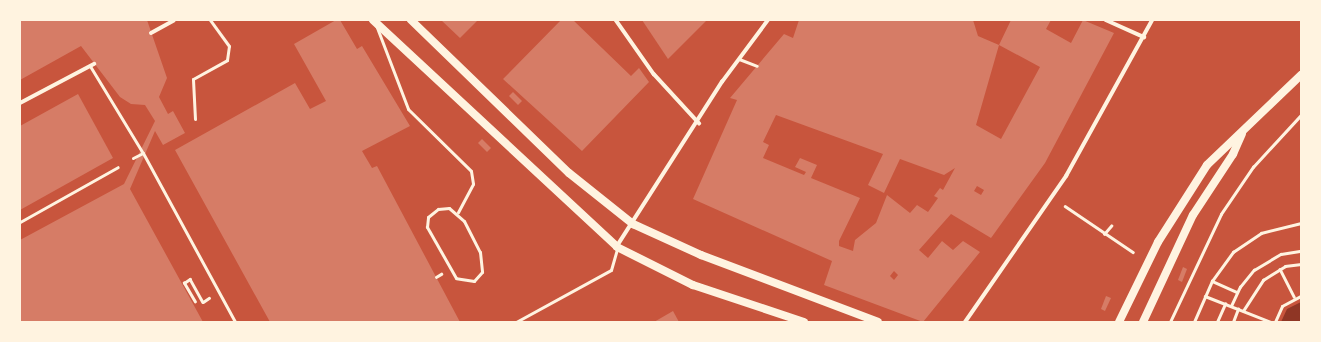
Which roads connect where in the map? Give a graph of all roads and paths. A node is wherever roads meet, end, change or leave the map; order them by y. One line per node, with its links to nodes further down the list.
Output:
1 (174, 20): 9 (street)
2 (210, 20): 17 (lane)
3 (374, 20): 24 (lane); 30 (main road)
4 (411, 20): 26 (main road)
5 (616, 20): 18 (street)
6 (768, 20): 11 (street)
7 (1106, 20): 10 (street)
8 (1152, 20): 10 (street)
9 (151, 33)
10 (1144, 36): 50 (street)
11 (740, 59): 13 (lane); 18 (street)
12 (92, 65): 15 (street); 20 (lane)
13 (757, 66)
14 (1301, 75): 19 (main road)
15 (20, 103)
16 (1301, 115): 53 (path)
17 (195, 119)
18 (699, 123): 26 (street)
19 (1243, 131): 51 (main road); 52 (main road)
20 (143, 153): 21 (lane); 46 (lane)
21 (133, 158)
22 (118, 167): 25 (lane)
23 (1065, 206): 29 (path)
24 (458, 212): 24 (lane)
25 (20, 222)
26 (633, 224): 30 (street); 49 (main road)
27 (1301, 224): 35 (path)
28 (1111, 226): 29 (path)
29 (1104, 234): 32 (path)
30 (617, 247): 47 (lane); 48 (main road)
31 (1301, 251): 36 (path)
32 (1133, 252)
33 (1301, 264): 34 (path)
34 (1280, 269): 39 (path); 45 (path)
35 (1212, 281): 36 (path); 37 (path)
36 (1237, 292): 43 (path)
37 (1205, 296): 42 (path); 54 (path)
38 (1301, 296): 39 (path)
39 (1294, 297): 58 (path)
40 (194, 302): 41 (path)
41 (203, 302)
42 (1225, 304): 43 (path); 55 (path)
43 (1231, 306): 44 (path)
44 (1238, 309): 45 (path); 56 (path)
45 (1243, 311): 57 (path)
46 (235, 322)
47 (516, 322)
48 (804, 322)
49 (878, 322)
50 (965, 322)
51 (1119, 322)
52 (1143, 322)
53 (1170, 322)
54 (1194, 322)
55 (1217, 322)
56 (1233, 322)
57 (1271, 322)
58 (1275, 322)

